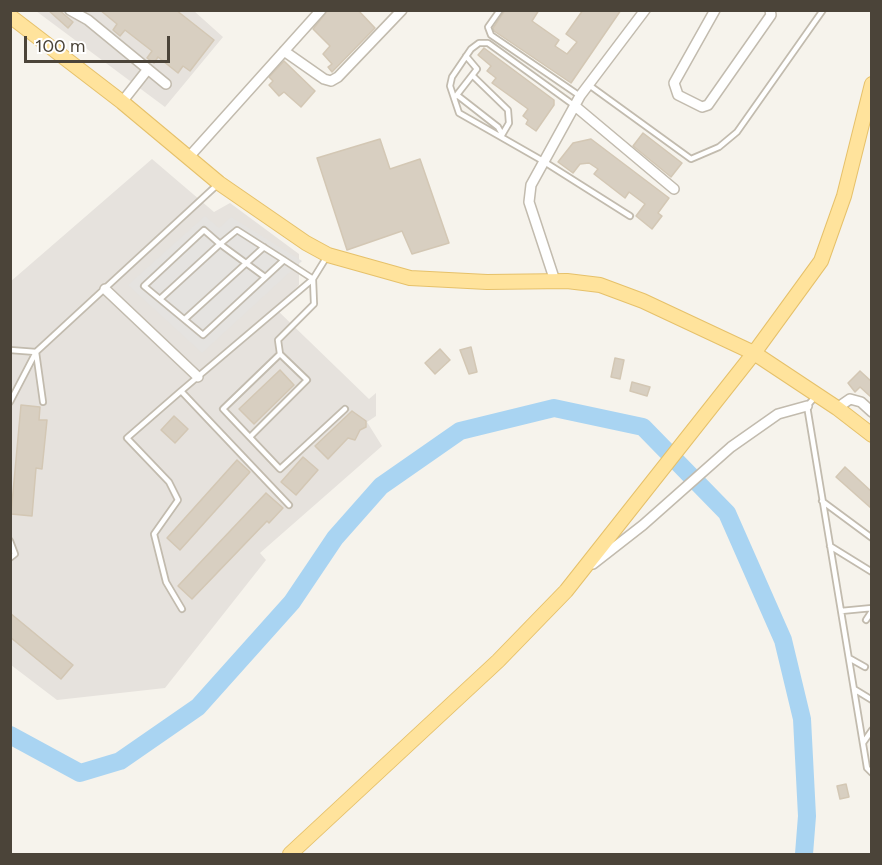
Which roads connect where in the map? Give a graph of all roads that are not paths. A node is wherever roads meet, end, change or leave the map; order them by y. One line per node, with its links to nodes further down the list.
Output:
1 (70, 10): 12 (street)
2 (321, 10): 10 (street)
3 (402, 10): 10 (street)
4 (500, 10): 17 (lane)
5 (645, 10): 16 (street)
6 (715, 10): 7 (street)
7 (770, 10)
8 (824, 10): 16 (lane)
9 (10, 16): 19 (main road)
10 (284, 51): 22 (street)
11 (466, 56): 13 (lane); 18 (lane); 20 (lane)
12 (148, 69): 14 (street); 19 (street)
13 (473, 76): 18 (lane); 21 (lane)
14 (166, 84)
15 (872, 84): 40 (main road)
16 (588, 85): 17 (street)
17 (580, 96): 20 (street)
18 (455, 97): 21 (lane); 21 (lane)
19 (122, 102): 22 (main road)
20 (575, 106): 23 (street); 25 (street)
21 (502, 136): 23 (lane)
22 (188, 158): 24 (main road)
23 (543, 161): 26 (lane); 34 (street)
24 (219, 183): 29 (main road); 35 (lane)
25 (674, 189)
26 (630, 216)
27 (220, 244): 28 (lane); 31 (lane); 36 (lane); 36 (lane)
28 (264, 248): 30 (lane); 31 (lane)
29 (328, 255): 33 (lane); 34 (main road)
30 (284, 260): 32 (lane); 33 (lane)
31 (247, 263): 32 (lane); 37 (lane)
32 (265, 277): 37 (lane)
33 (313, 279): 41 (lane); 42 (lane)
34 (555, 281): 40 (main road)
35 (105, 289): 39 (lane); 42 (street)
36 (160, 298): 37 (lane)
37 (185, 319)
38 (10, 350): 39 (lane)
39 (36, 352): 45 (lane); 46 (lane)
40 (754, 353): 44 (main road); 60 (main road)
41 (280, 354): 52 (lane); 52 (lane)
42 (198, 377): 43 (lane)
43 (181, 391): 54 (lane); 61 (lane)
44 (816, 395): 47 (lane); 48 (main road)
45 (10, 402)
46 (44, 402)
47 (807, 406): 53 (lane); 60 (street)
48 (837, 408): 50 (street); 51 (main road)
49 (345, 409): 52 (lane)
50 (872, 412)
51 (872, 435)
52 (250, 437)
53 (822, 501): 55 (lane); 57 (lane)
54 (288, 505)
55 (872, 538)
56 (10, 541): 58 (lane)
57 (830, 546): 59 (lane); 63 (lane)
58 (10, 558)
59 (872, 572)
60 (579, 574): 72 (main road)
61 (182, 609)
62 (872, 610): 63 (lane); 64 (lane)
63 (840, 611): 65 (lane)
64 (866, 620)
65 (848, 658): 66 (lane); 67 (lane)
66 (865, 666)
67 (854, 689): 68 (lane); 70 (lane)
68 (872, 700)
69 (872, 730): 70 (lane)
70 (862, 744): 71 (lane)
71 (872, 773)
72 (290, 855)

